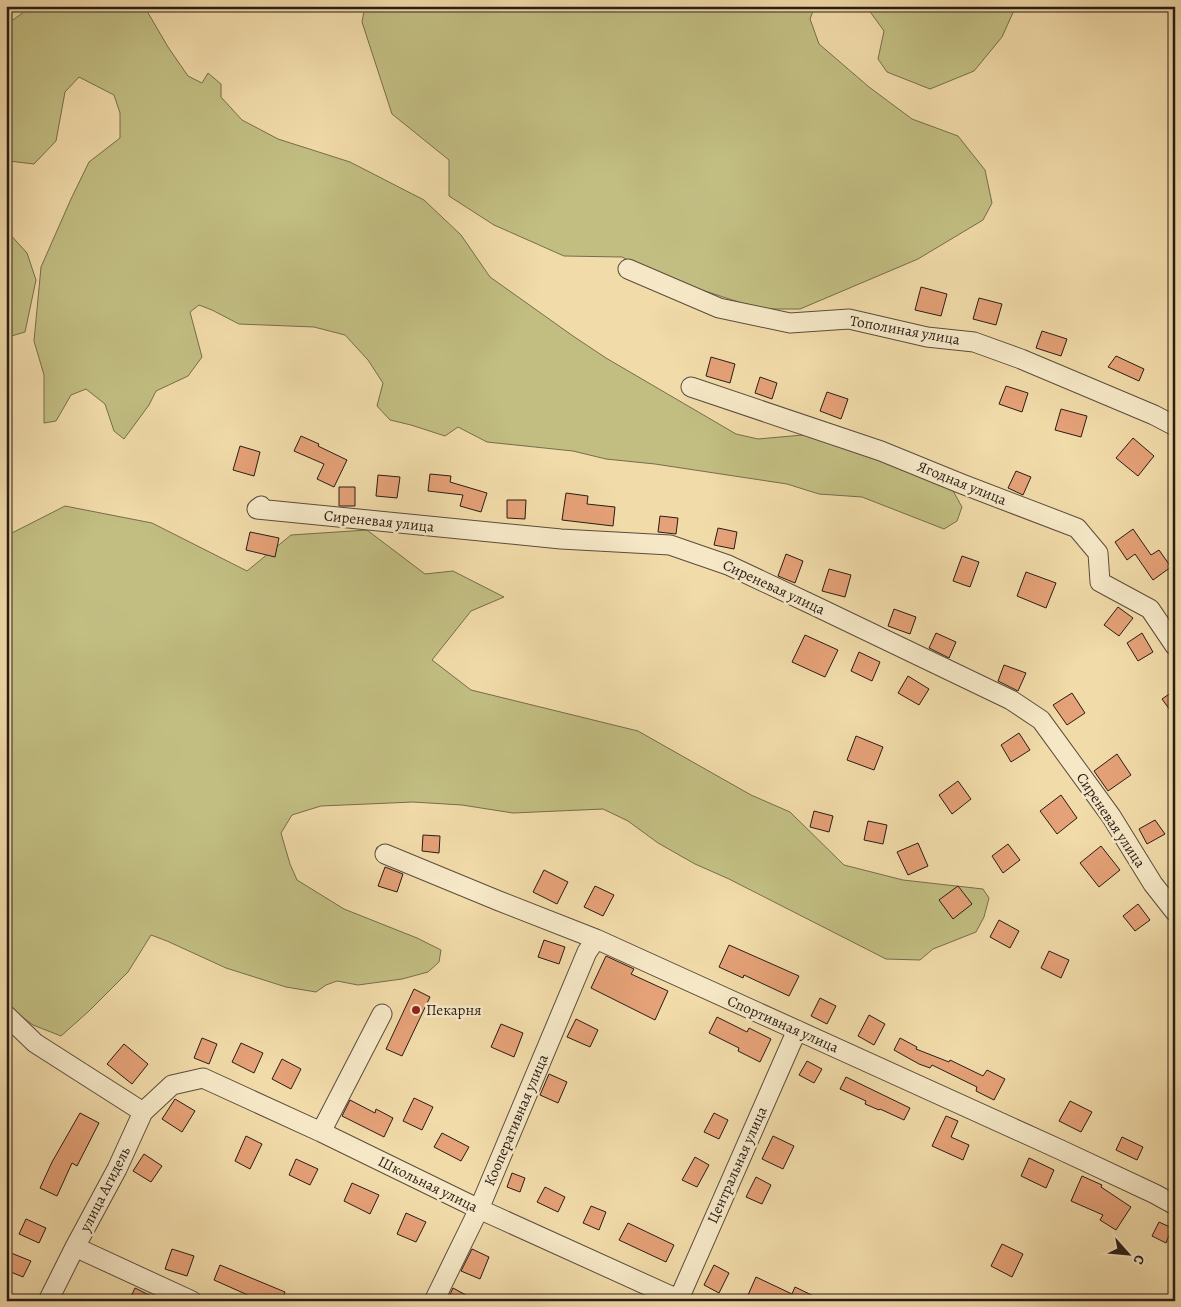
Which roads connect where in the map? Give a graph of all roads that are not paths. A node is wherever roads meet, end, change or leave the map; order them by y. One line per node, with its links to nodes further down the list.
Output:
1 (628, 269): 3 (street, Тополиная улица)
2 (690, 387): 5 (street, Ягодная улица)
3 (1175, 426)
4 (262, 506): 7 (street, Сиреневая улица)
5 (1175, 646)
6 (386, 854): 8 (street, Спортивная улица)
7 (1175, 912)
8 (596, 939): 11 (street, Спортивная улица); 16 (street, Кооперативная улица)
9 (382, 1014): 14 (street)
10 (6, 1015): 13 (street)
11 (797, 1030): 15 (street, Спортивная улица); 18 (street, Центральная улица)
12 (172, 1085): 13 (street, улица Агидель); 14 (street, Школьная улица)
13 (143, 1112): 17 (street, улица Агидель)
14 (321, 1132): 16 (street, Школьная улица)
15 (1175, 1205)
16 (479, 1209): 18 (street, Школьная улица); 21 (street, Кооперативная улица)
17 (75, 1247): 19 (street, улица Агидель); 20 (street)
18 (679, 1300)
19 (48, 1301)
20 (192, 1301)
21 (434, 1301)

